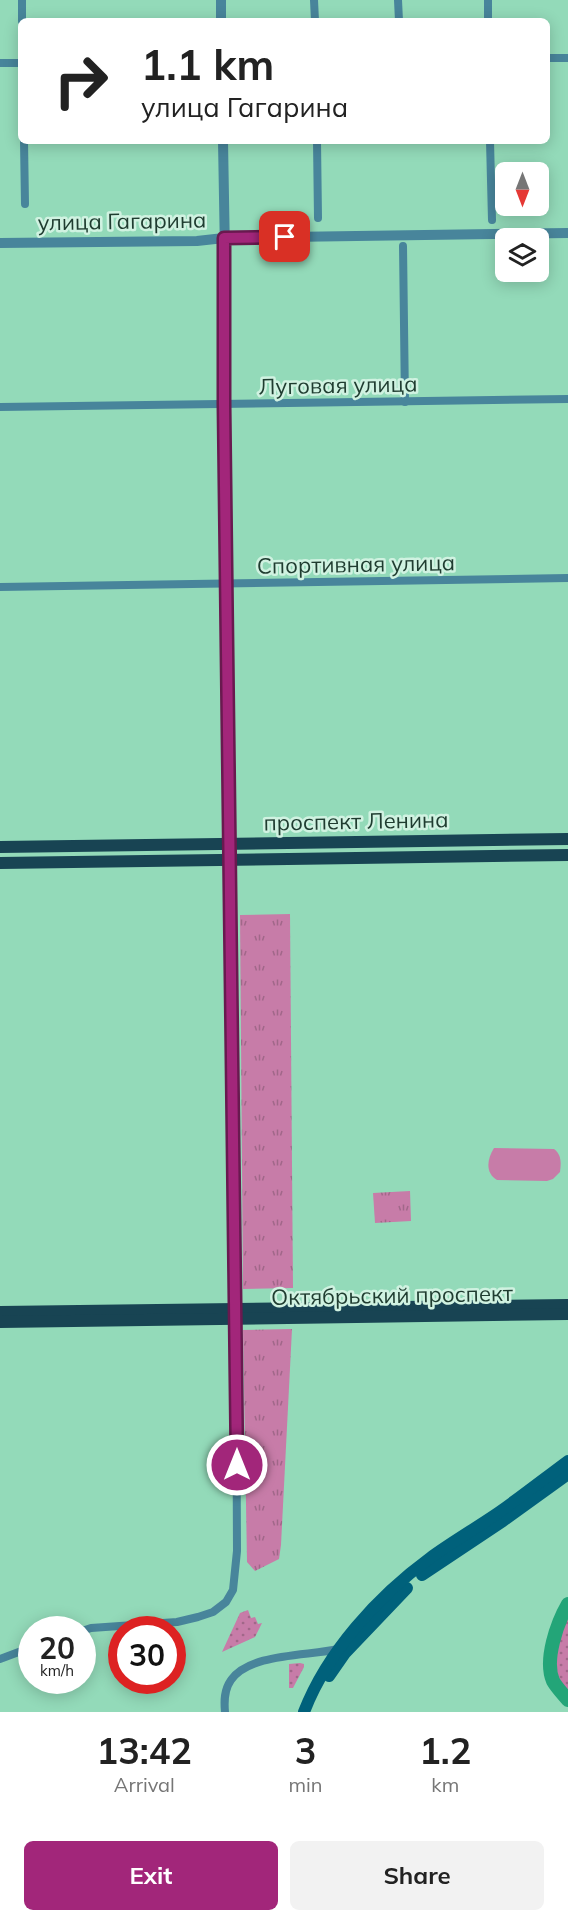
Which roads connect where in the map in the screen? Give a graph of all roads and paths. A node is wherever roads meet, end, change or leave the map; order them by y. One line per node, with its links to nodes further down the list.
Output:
1 (22, 0): 6 (street)
2 (221, 0): 7 (street)
3 (314, 0): 8 (street)
4 (399, 0): 9 (street)
5 (488, 0): 10 (street)
6 (22, 18)
7 (221, 18)
8 (315, 18)
9 (399, 18)
10 (488, 18)
11 (550, 58): 12 (street)
12 (568, 58)
13 (0, 63): 14 (street)
14 (18, 63)
15 (24, 144): 19 (street)
16 (223, 144): 23 (street)
17 (317, 144): 20 (street)
18 (490, 144): 21 (street)
19 (25, 204)
20 (318, 218)
21 (492, 220)
22 (568, 233): 23 (street, улица Гагарина)
23 (224, 238): 24 (street, улица Гагарина); 28 (street)
24 (0, 243)
25 (403, 246): 27 (street)
26 (568, 399): 27 (street, Луговая улица)
27 (405, 402): 28 (street, Луговая улица)
28 (224, 404): 29 (street, Луговая улица); 31 (street)
29 (0, 408)
30 (568, 578): 31 (street, Спортивная улица)
31 (226, 584): 32 (street, Спортивная улица); 34 (street)
32 (0, 586)
33 (568, 839): 34 (main road, проспект Ленина)
34 (229, 844): 35 (main road, проспект Ленина); 37 (main road)
35 (0, 847)
36 (568, 855): 37 (main road, проспект Ленина)
37 (230, 860): 38 (main road, проспект Ленина); 41 (street)
38 (0, 863)
39 (568, 1305): 41 (main road, Октябрьский проспект)
40 (0, 1312): 41 (main road, Октябрьский проспект)
41 (236, 1314): 42 (main road, Октябрьский проспект); 43 (main road, Октябрьский проспект); 46 (street)
42 (568, 1314)
43 (0, 1322)
44 (568, 1461): 47 (main road)
45 (568, 1473): 52 (main road)
46 (96, 1628)
47 (338, 1649): 50 (street); 51 (main road)
48 (18, 1652): 49 (street)
49 (0, 1659)
50 (225, 1712)
51 (304, 1712)
52 (312, 1712)

